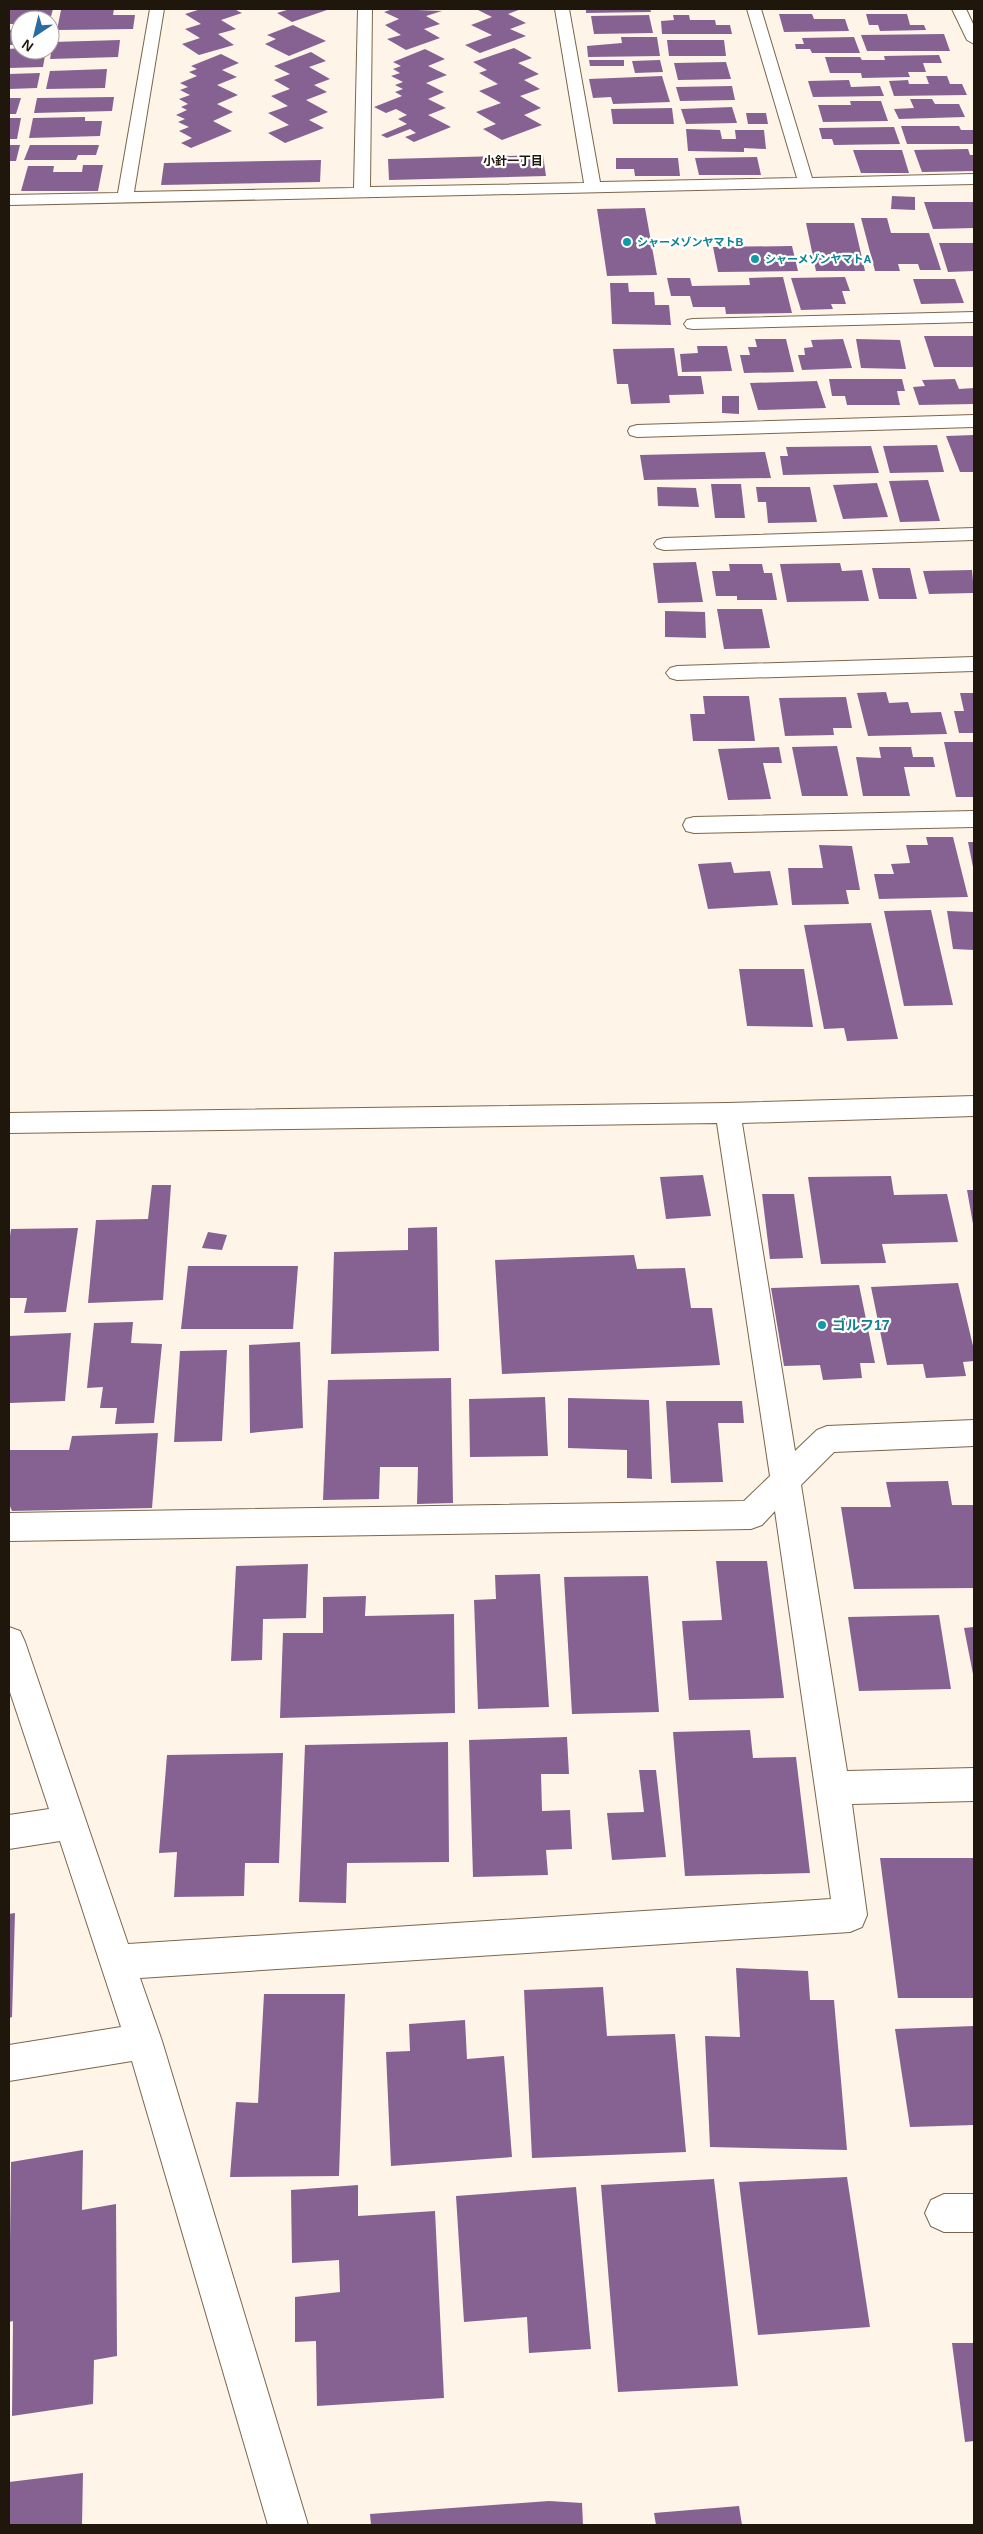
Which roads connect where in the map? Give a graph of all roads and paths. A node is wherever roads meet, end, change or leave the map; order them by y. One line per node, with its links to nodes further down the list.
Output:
1 (157, 9): 11 (street)
2 (365, 9): 10 (street)
3 (562, 9): 9 (street)
4 (754, 9): 8 (street)
5 (959, 9): 6 (street)
6 (974, 40)
7 (974, 180): 8 (street)
8 (806, 183): 9 (street)
9 (593, 188): 10 (street)
10 (362, 194): 11 (street)
11 (125, 199): 12 (street)
12 (9, 200)
13 (974, 317): 14 (street)
14 (693, 324)
15 (974, 421): 16 (street)
16 (637, 431)
17 (974, 534): 18 (street)
18 (664, 544)
19 (974, 664): 20 (street)
20 (677, 673)
21 (974, 820): 22 (street)
22 (694, 825)
23 (974, 1106): 24 (street)
24 (728, 1113): 25 (street); 27 (street)
25 (9, 1124)
26 (974, 1433): 27 (street)
27 (785, 1480): 28 (street); 31 (street)
28 (9, 1527)
29 (9, 1642): 32 (street)
30 (974, 1784): 31 (street)
31 (833, 1788): 34 (street)
32 (70, 1822): 33 (street); 34 (street)
33 (9, 1832)
34 (116, 1962): 35 (street)
35 (144, 2041): 36 (street); 37 (street)
36 (9, 2063)
37 (288, 2525)

